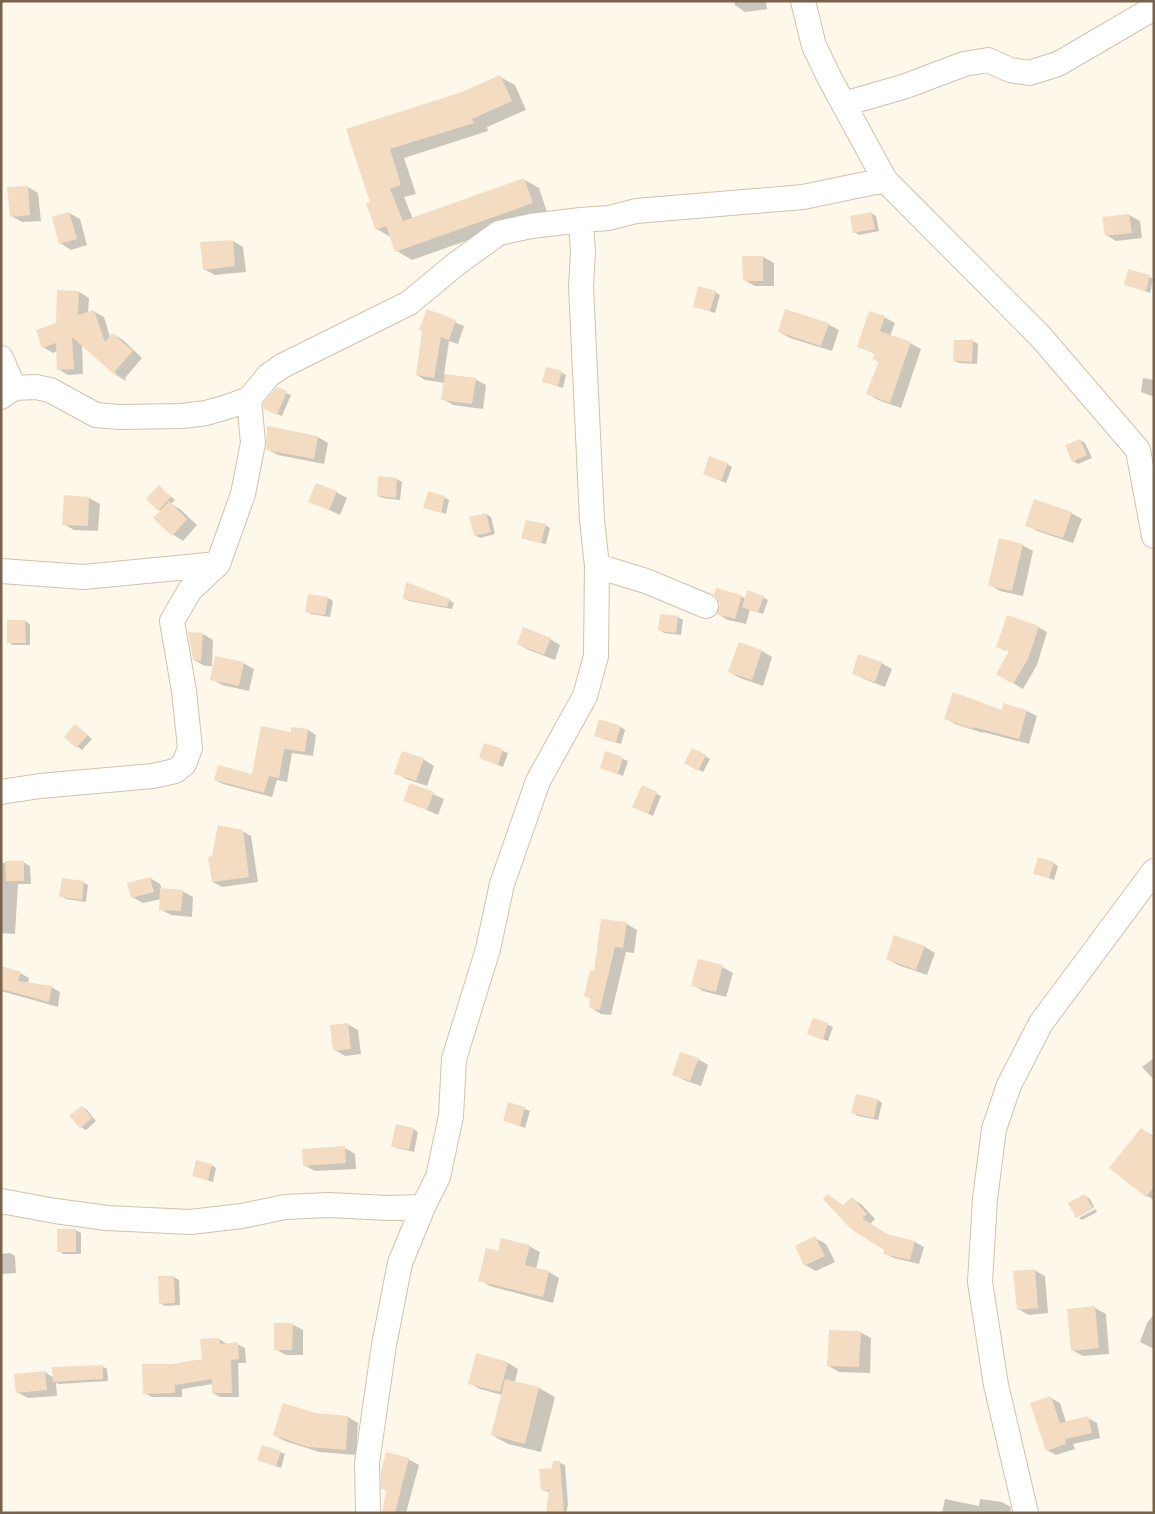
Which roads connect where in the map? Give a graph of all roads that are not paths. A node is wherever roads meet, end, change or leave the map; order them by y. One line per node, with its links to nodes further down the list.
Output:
1 (804, 1): 3 (street)
2 (1154, 8): 3 (street)
3 (844, 104): 4 (street)
4 (885, 180): 5 (street); 9 (street)
5 (581, 220): 8 (street); 12 (street)
6 (1, 358): 7 (street)
7 (8, 393): 8 (street)
8 (249, 399): 11 (street)
9 (1146, 452): 10 (street)
10 (1154, 536)
11 (218, 564): 13 (street); 15 (street)
12 (597, 566): 14 (street); 18 (street)
13 (1, 570)
14 (706, 606)
15 (1, 792)
16 (1154, 871): 20 (street)
17 (1, 1201): 18 (street)
18 (423, 1207): 19 (street)
19 (368, 1513)
20 (1026, 1513)

